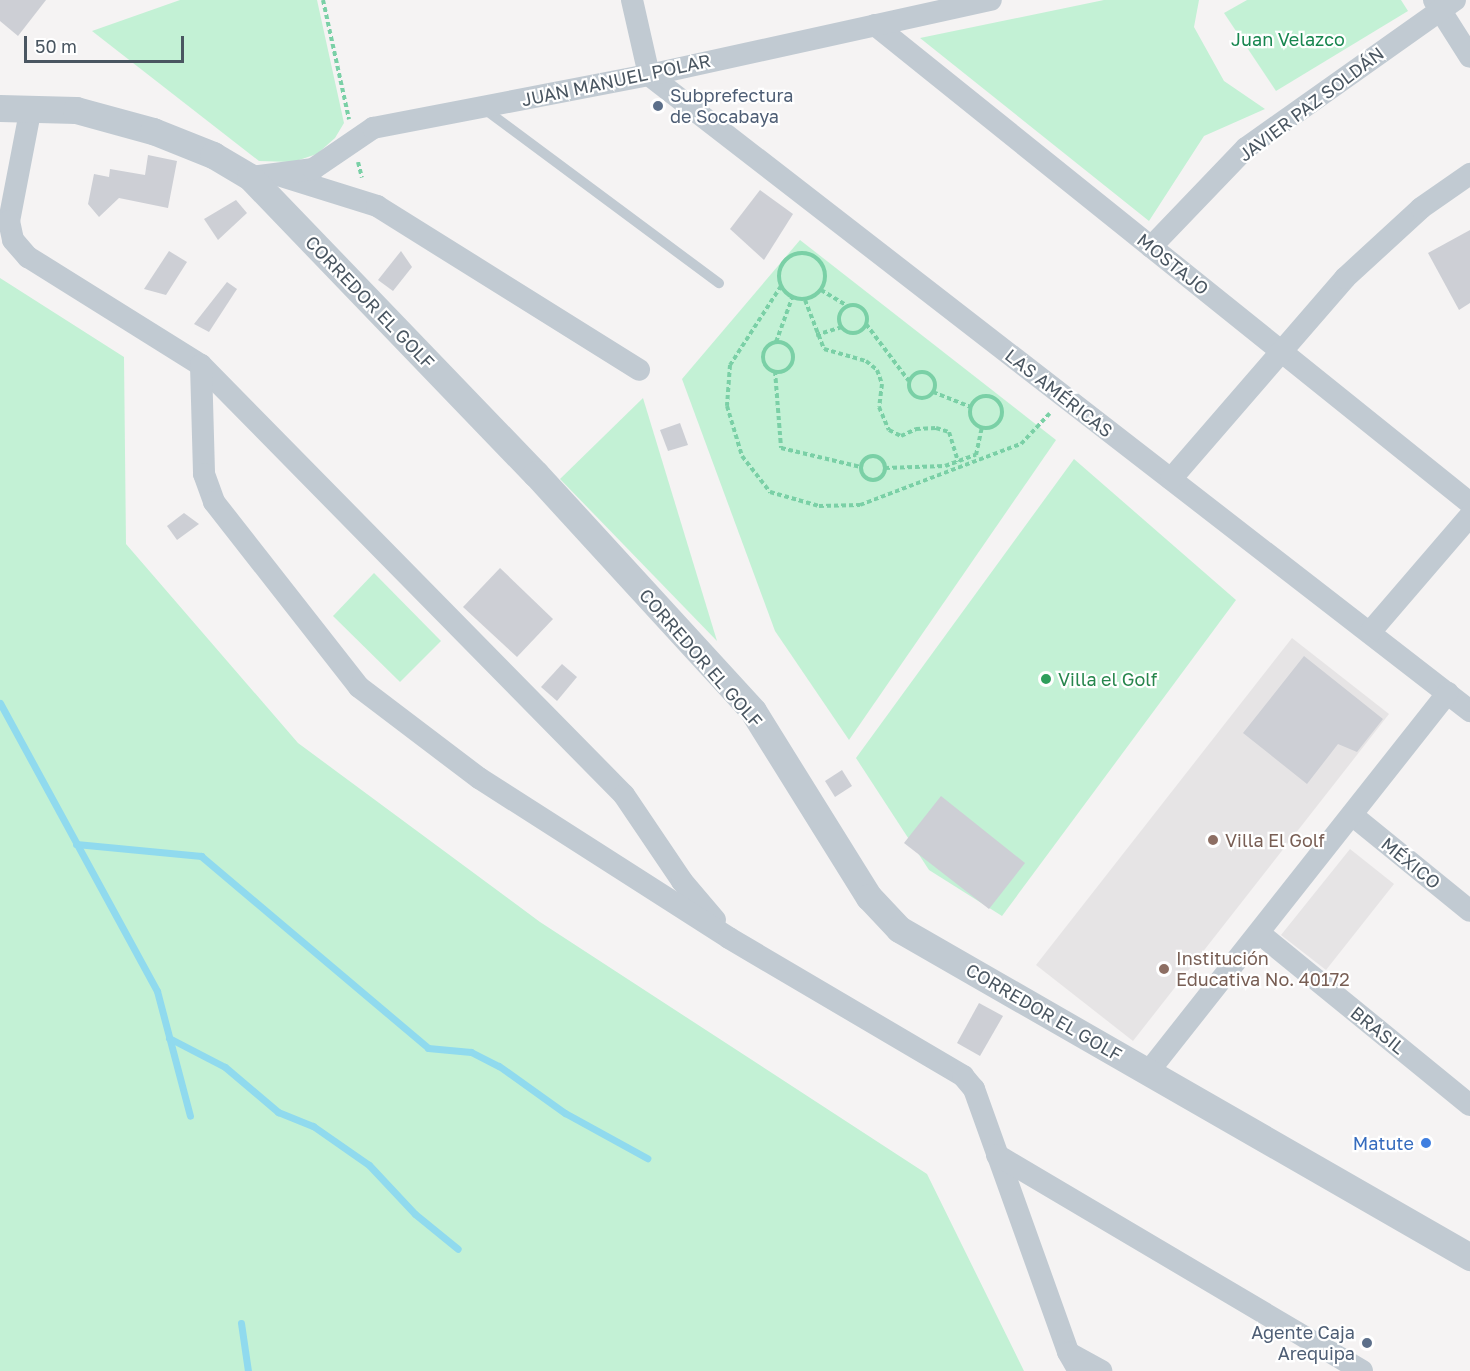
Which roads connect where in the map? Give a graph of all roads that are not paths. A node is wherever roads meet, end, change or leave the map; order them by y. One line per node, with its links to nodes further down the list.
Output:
1 (632, 0): 6 (street)
2 (990, 0): 4 (street, JUAN MANUEL POLAR)
3 (1443, 3): 5 (street); 12 (street, JAVIER PAZ SOLDÁN)
4 (875, 25): 6 (street, JUAN MANUEL POLAR); 12 (street, MOSTAJO)
5 (1470, 57)
6 (649, 75): 8 (street, JUAN MANUEL POLAR); 17 (street, LAS AMÉRICAS)
7 (31, 107): 9 (street, CORREDOR EL GOLF); 11 (street, CORREDOR EL GOLF); 15 (street)
8 (483, 107): 11 (street, JUAN MANUEL POLAR); 13 (lane)
9 (0, 108)
10 (1470, 174): 14 (street)
11 (262, 175): 16 (street); 27 (street, CORREDOR EL GOLF)
12 (1151, 247): 14 (street, MOSTAJO)
13 (719, 283)
14 (1280, 350): 17 (street); 18 (street, MOSTAJO)
15 (201, 365): 26 (street); 26 (street)
16 (639, 370)
17 (1171, 479): 20 (street, LAS AMÉRICAS)
18 (1467, 494)
19 (1470, 516): 20 (street)
20 (1371, 631): 21 (street, LAS AMÉRICAS)
21 (1448, 693): 22 (street, LAS AMÉRICAS); 23 (street)
22 (1470, 711)
23 (1352, 815): 24 (street, MÉXICO); 25 (street)
24 (1470, 911)
25 (1259, 933): 27 (street); 28 (street, BRASIL)
26 (729, 938): 29 (street)
27 (1149, 1071): 30 (street, CORREDOR EL GOLF)
28 (1470, 1105)
29 (997, 1155): 31 (street); 33 (street)
30 (1470, 1257)
31 (1073, 1362): 32 (street)
32 (1101, 1371)
33 (1362, 1371)

